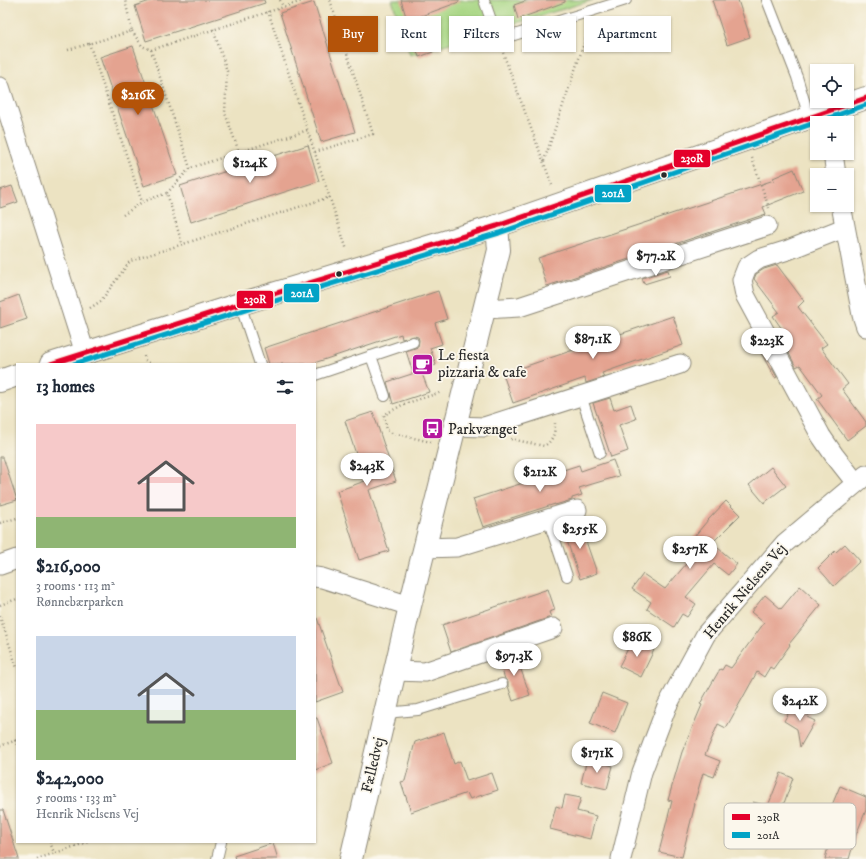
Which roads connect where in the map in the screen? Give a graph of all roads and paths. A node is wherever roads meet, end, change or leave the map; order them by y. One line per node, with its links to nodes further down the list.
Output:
1 (125, 0): 13 (path)
2 (280, 0): 8 (path)
3 (306, 0): 8 (path)
4 (330, 0): 27 (path)
5 (484, 0): 11 (lane)
6 (626, 0): 9 (lane)
7 (767, 0): 21 (lane)
8 (283, 7): 10 (path)
9 (595, 10): 14 (lane); 28 (path)
10 (268, 11): 12 (path); 24 (path)
11 (490, 16)
12 (213, 29): 17 (path); 26 (path)
13 (132, 31): 15 (path); 17 (path)
14 (514, 35)
15 (89, 43): 16 (path); 32 (path)
16 (68, 50)
17 (151, 50): 29 (path)
18 (503, 52): 28 (path)
19 (0, 87): 43 (street)
20 (866, 98): 22 (street)
21 (820, 116)
22 (823, 116)
23 (810, 120): 25 (street)
24 (308, 130): 26 (path); 27 (path)
25 (745, 139): 33 (street); 37 (path)
26 (239, 152): 29 (path)
27 (315, 152): 31 (path)
28 (544, 162): 33 (path)
29 (190, 168): 30 (path)
30 (167, 193): 32 (path); 39 (path)
31 (330, 197): 39 (path); 40 (path)
32 (142, 202): 35 (path)
33 (559, 205): 36 (street)
34 (842, 212): 38 (street)
35 (124, 215)
36 (497, 226): 40 (street); 42 (street, Fælledvej)
37 (767, 226): 42 (street)
38 (844, 228): 44 (street); 60 (street, Henrik Nielsens Vej)
39 (182, 244): 43 (path)
40 (353, 270): 41 (street)
41 (240, 304): 46 (street); 49 (lane)
42 (485, 309): 54 (street, Fælledvej)
43 (74, 319): 46 (street)
44 (866, 327)
45 (413, 342): 47 (lane)
46 (85, 353): 48 (street)
47 (371, 356): 52 (lane); 55 (lane)
48 (54, 363)
49 (260, 363)
50 (680, 364): 56 (street)
51 (16, 375): 53 (street)
52 (316, 375)
53 (0, 381)
54 (466, 385): 57 (street, Fælledvej); 58 (path)
55 (385, 396)
56 (581, 396): 57 (street); 59 (lane)
57 (455, 426): 58 (street, Fælledvej)
58 (450, 446): 65 (street, Fælledvej)
59 (600, 453)
60 (861, 479): 88 (street, Henrik Nielsens Vej)
61 (577, 510): 63 (street)
62 (16, 518): 64 (path)
63 (548, 519): 65 (street); 68 (lane)
64 (0, 523)
65 (424, 548): 72 (street, Fælledvej)
66 (16, 559): 67 (street)
67 (0, 565)
68 (568, 576)
69 (316, 577): 72 (street)
70 (16, 599): 71 (path)
71 (0, 605)
72 (410, 606): 76 (street, Fælledvej)
73 (0, 616): 75 (path)
74 (553, 628): 76 (street)
75 (16, 665)
76 (395, 671): 78 (street, Fælledvej)
77 (502, 684): 78 (lane)
78 (385, 713): 87 (street, Fælledvej)
79 (16, 740): 80 (path)
80 (0, 746)
81 (50, 843): 84 (path)
82 (85, 843): 84 (path)
83 (221, 843): 86 (lane)
84 (54, 853): 85 (path)
85 (37, 859)
86 (217, 859)
87 (351, 859)
88 (621, 859)

